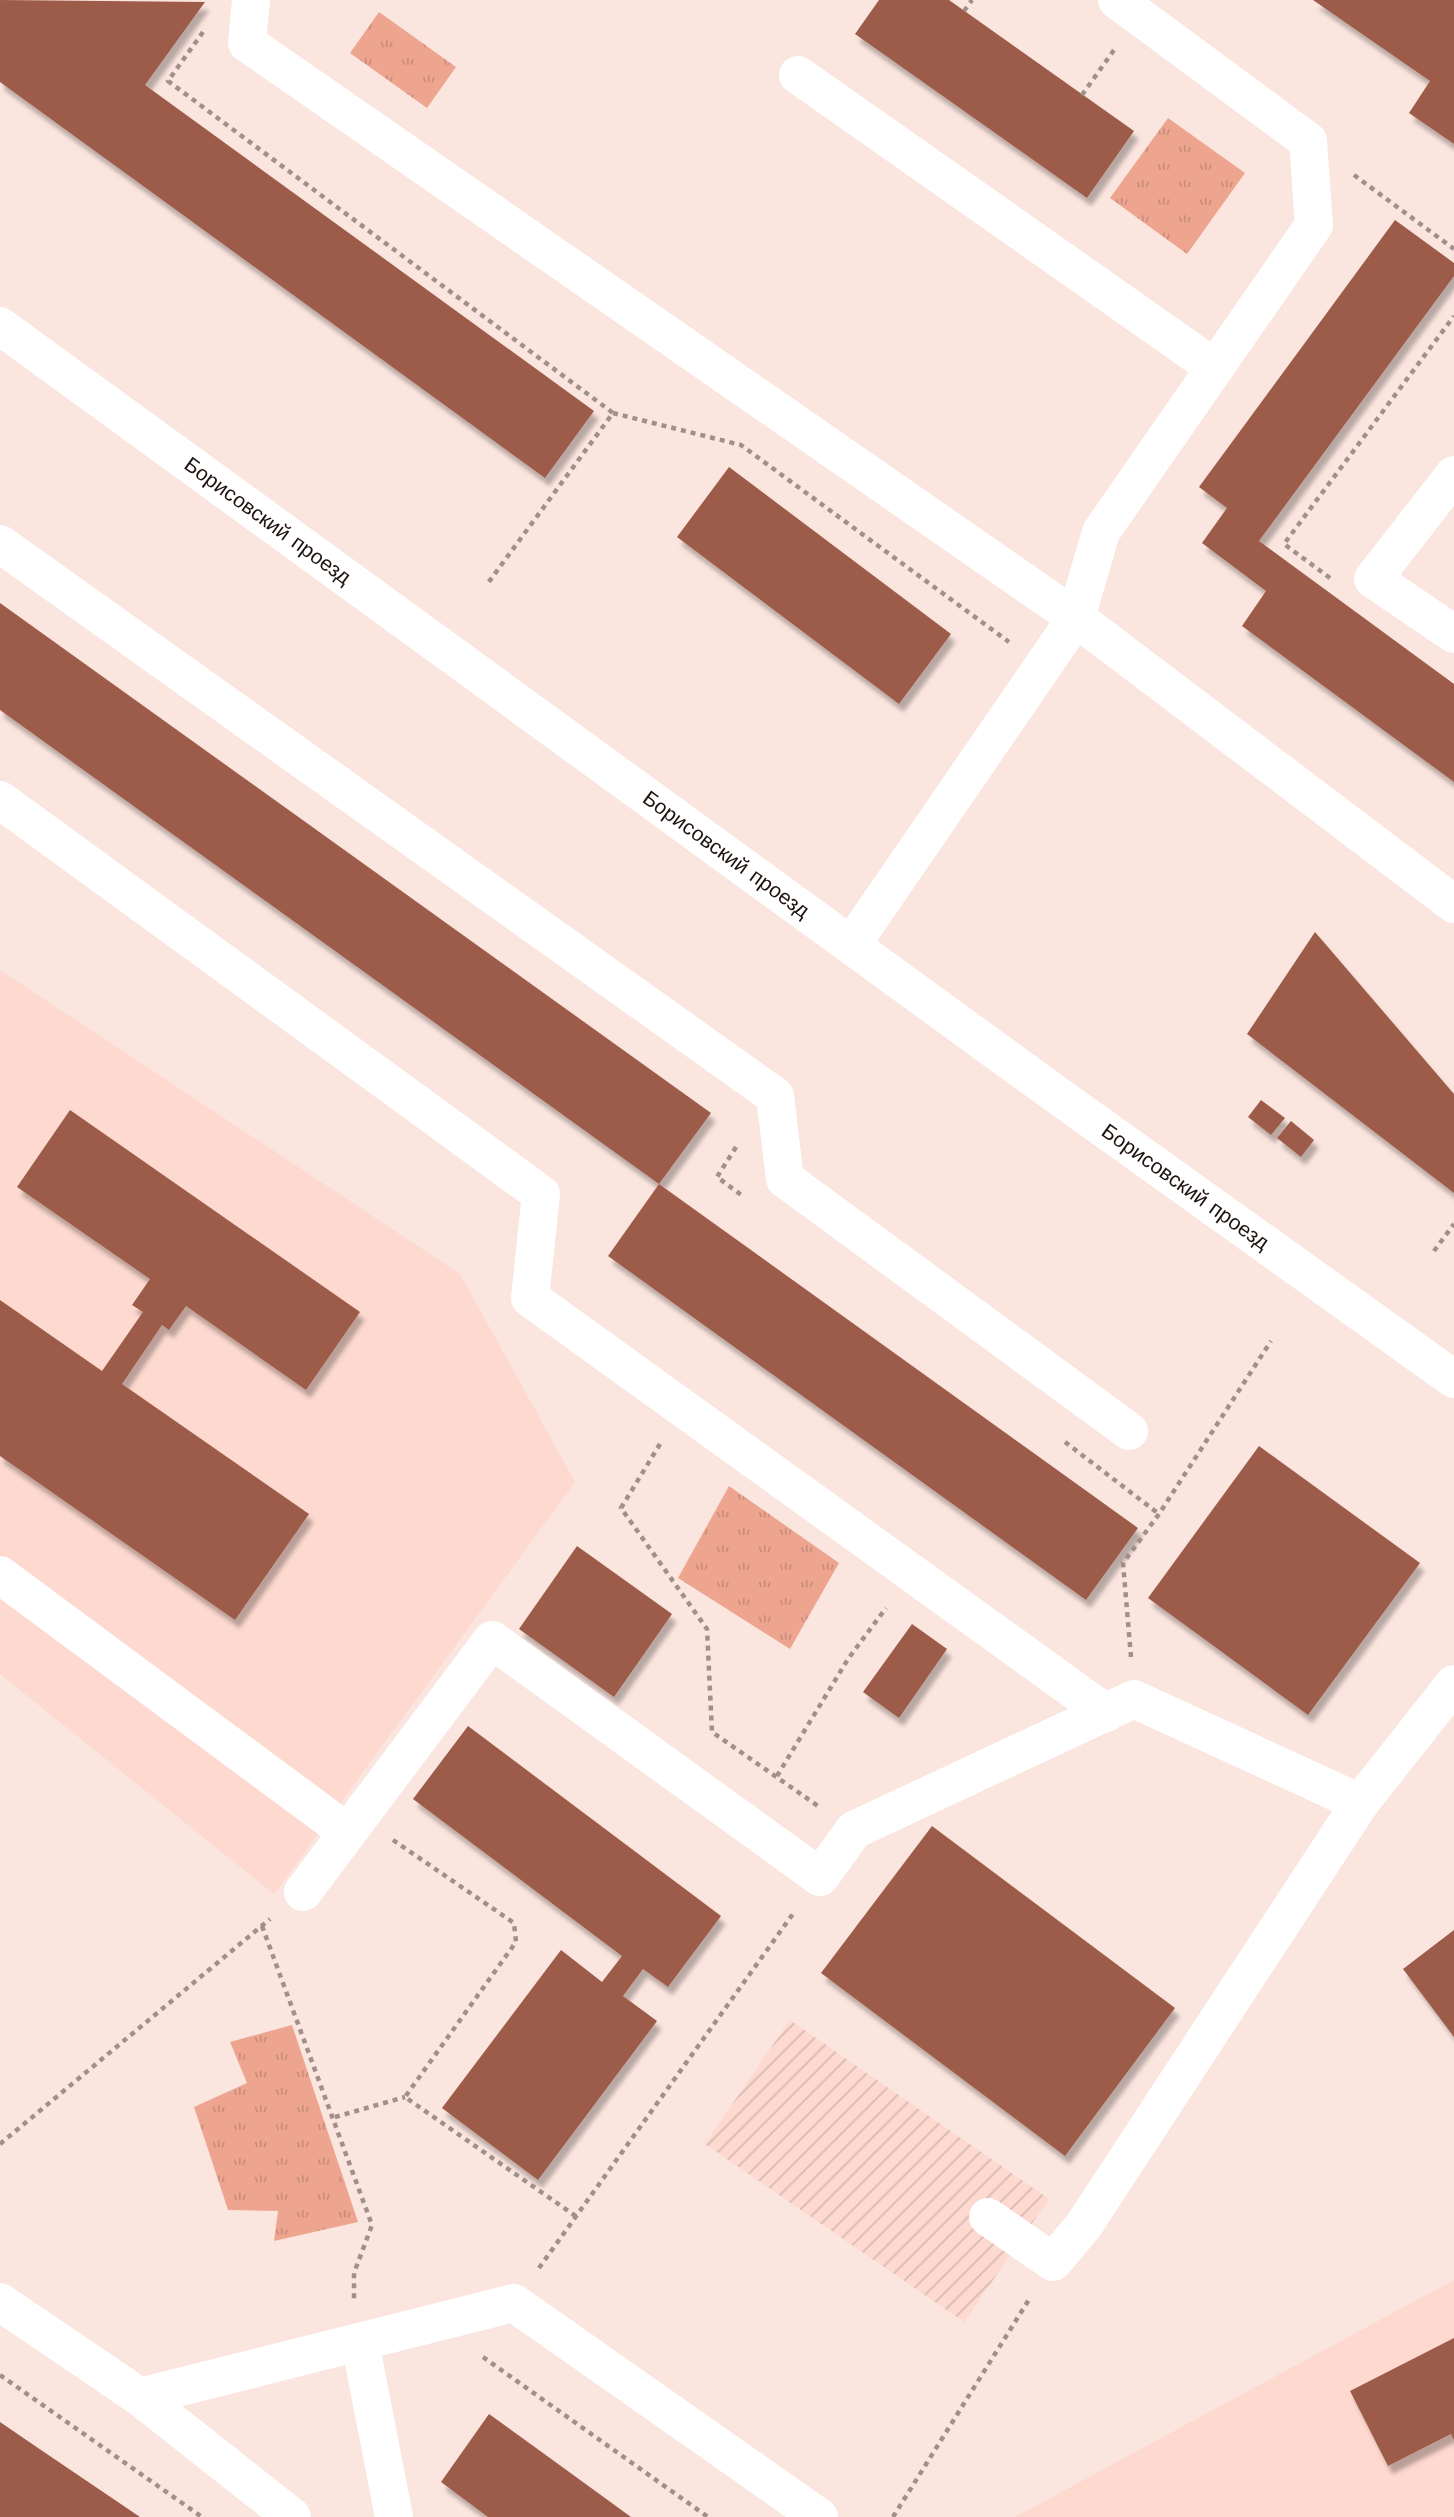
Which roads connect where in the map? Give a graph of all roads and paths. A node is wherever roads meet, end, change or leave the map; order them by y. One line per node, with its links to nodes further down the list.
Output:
1 (251, 0): 18 (street)
2 (972, 0): 4 (path)
3 (1127, 8): 7 (path); 8 (street)
4 (964, 11)
5 (204, 30): 13 (path)
6 (798, 75): 12 (street)
7 (1082, 94)
8 (1308, 141): 9 (path); 12 (street)
9 (1454, 249)
10 (1454, 316): 17 (path)
11 (0, 326): 23 (street, Борисовский проезд)
12 (1215, 368): 18 (street)
13 (613, 412): 16 (path); 20 (path)
14 (1454, 475): 19 (street)
15 (0, 544): 31 (street)
16 (488, 583)
17 (1337, 583)
18 (1076, 618): 20 (street); 22 (street)
19 (1454, 634)
20 (1041, 666): 23 (street)
21 (0, 800): 30 (street)
22 (1454, 904)
23 (852, 944): 29 (street, Борисовский проезд)
24 (739, 1143): 25 (path)
25 (750, 1202)
26 (1454, 1224): 27 (path)
27 (1434, 1251)
28 (1271, 1341): 33 (path)
29 (1454, 1380)
30 (682, 1408): 34 (street); 38 (path)
31 (1129, 1431)
32 (1060, 1438): 33 (path)
33 (1159, 1514): 37 (path)
34 (911, 1573): 37 (street); 38 (path)
35 (0, 1576): 41 (street)
36 (1454, 1684): 39 (street)
37 (1120, 1706): 39 (street); 40 (street)
38 (777, 1777): 40 (path)
39 (1360, 1803): 50 (street)
40 (854, 1830): 42 (street)
41 (365, 1832): 42 (street); 43 (street); 45 (path)
42 (820, 1877): 48 (path)
43 (303, 1892): 44 (path)
44 (262, 1926): 46 (path); 47 (path)
45 (405, 2097): 46 (path); 48 (path)
46 (335, 2117): 54 (path)
47 (0, 2144)
48 (577, 2217): 52 (path)
49 (988, 2217): 50 (street)
50 (1053, 2262): 62 (path)
51 (0, 2302): 56 (street)
52 (514, 2303): 53 (street); 61 (street)
53 (436, 2323): 54 (street); 60 (path)
54 (360, 2342): 56 (street); 59 (street)
55 (0, 2375): 57 (path)
56 (140, 2398): 58 (street)
57 (202, 2517)
58 (292, 2517)
59 (394, 2517)
60 (708, 2517)
61 (819, 2517)
62 (893, 2517)

